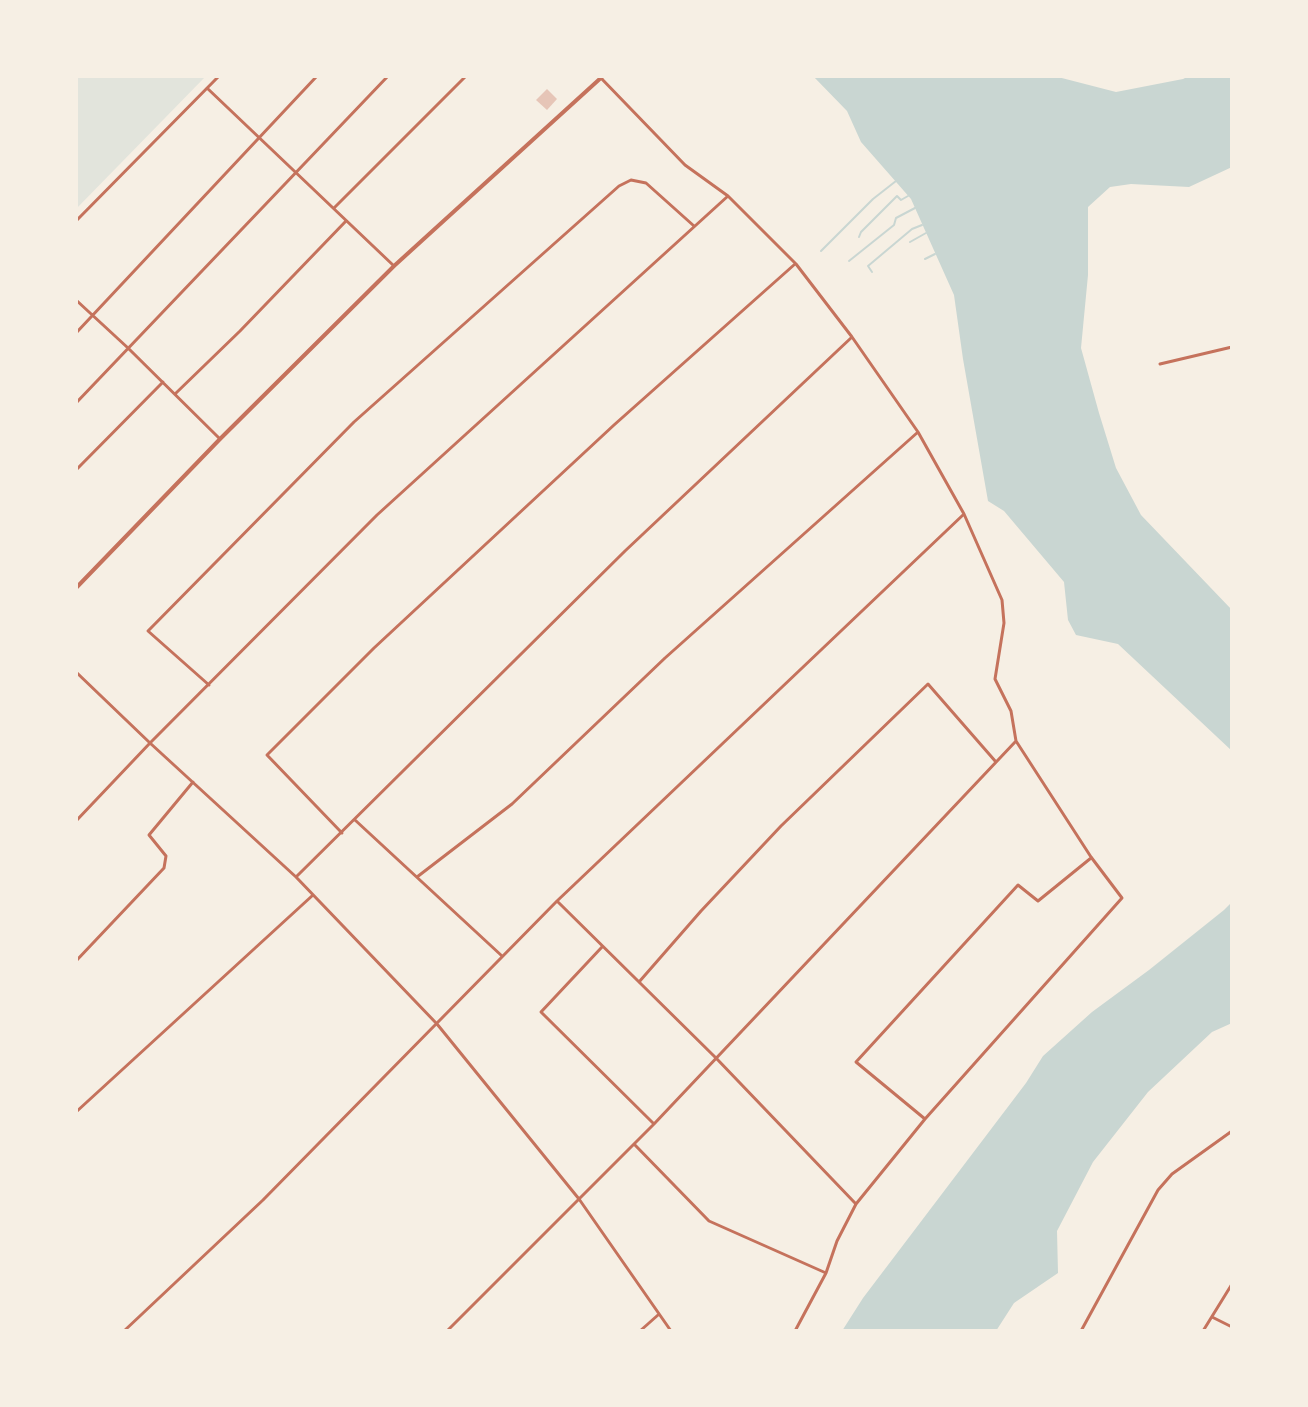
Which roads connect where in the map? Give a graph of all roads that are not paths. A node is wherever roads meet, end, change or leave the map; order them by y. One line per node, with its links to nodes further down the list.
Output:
1 (219, 76): 6 (street)
2 (317, 76): 7 (street)
3 (388, 76): 8 (street)
4 (466, 76): 10 (street)
5 (601, 77): 9 (street); 15 (street)
6 (207, 88): 7 (street); 11 (street)
7 (261, 138): 8 (street); 17 (street)
8 (295, 173): 10 (street); 21 (street)
9 (728, 196): 13 (street); 14 (street)
10 (334, 208): 12 (street)
11 (76, 221)
12 (346, 221): 15 (street); 24 (street)
13 (694, 226): 32 (street); 32 (street)
14 (796, 264): 19 (street); 39 (street)
15 (394, 266): 27 (street)
16 (76, 300): 17 (street)
17 (93, 315): 18 (street); 21 (street)
18 (76, 333)
19 (852, 337): 26 (street); 37 (street)
20 (1232, 347): 22 (street)
21 (128, 348): 23 (street); 25 (street)
22 (1160, 364)
23 (163, 382): 24 (street); 28 (street)
24 (175, 394): 27 (street)
25 (76, 403)
26 (918, 432): 29 (street); 42 (street)
27 (220, 439): 30 (street)
28 (76, 470)
29 (964, 514): 33 (street); 44 (street)
30 (76, 588)
31 (76, 672): 34 (street)
32 (209, 685): 34 (street)
33 (1016, 741): 35 (street); 40 (street)
34 (150, 743): 36 (street); 38 (street)
35 (996, 762): 48 (street); 50 (street)
36 (193, 781): 41 (street); 47 (street)
37 (354, 820): 39 (street); 42 (street)
38 (76, 821)
39 (342, 833): 41 (street)
40 (1091, 857): 52 (street); 52 (street)
41 (296, 877): 43 (street)
42 (417, 877): 46 (street)
43 (313, 895): 49 (street); 51 (street)
44 (557, 901): 45 (street); 46 (street)
45 (602, 947): 48 (street); 53 (street)
46 (502, 956): 49 (street)
47 (76, 961)
48 (639, 982): 50 (street)
49 (437, 1024): 56 (street); 63 (street)
50 (716, 1058): 53 (street); 57 (street)
51 (76, 1112)
52 (925, 1119): 57 (street)
53 (654, 1124): 55 (street)
54 (1232, 1131): 68 (street)
55 (634, 1144): 56 (street); 58 (street)
56 (579, 1199): 60 (street); 64 (street)
57 (856, 1204): 58 (street)
58 (826, 1273): 67 (street)
59 (1232, 1284): 61 (street)
60 (660, 1314): 65 (street); 66 (street)
61 (1212, 1317): 62 (street); 69 (street)
62 (1232, 1327)
63 (124, 1331)
64 (447, 1331)
65 (640, 1331)
66 (671, 1331)
67 (795, 1331)
68 (1081, 1331)
69 (1203, 1331)

